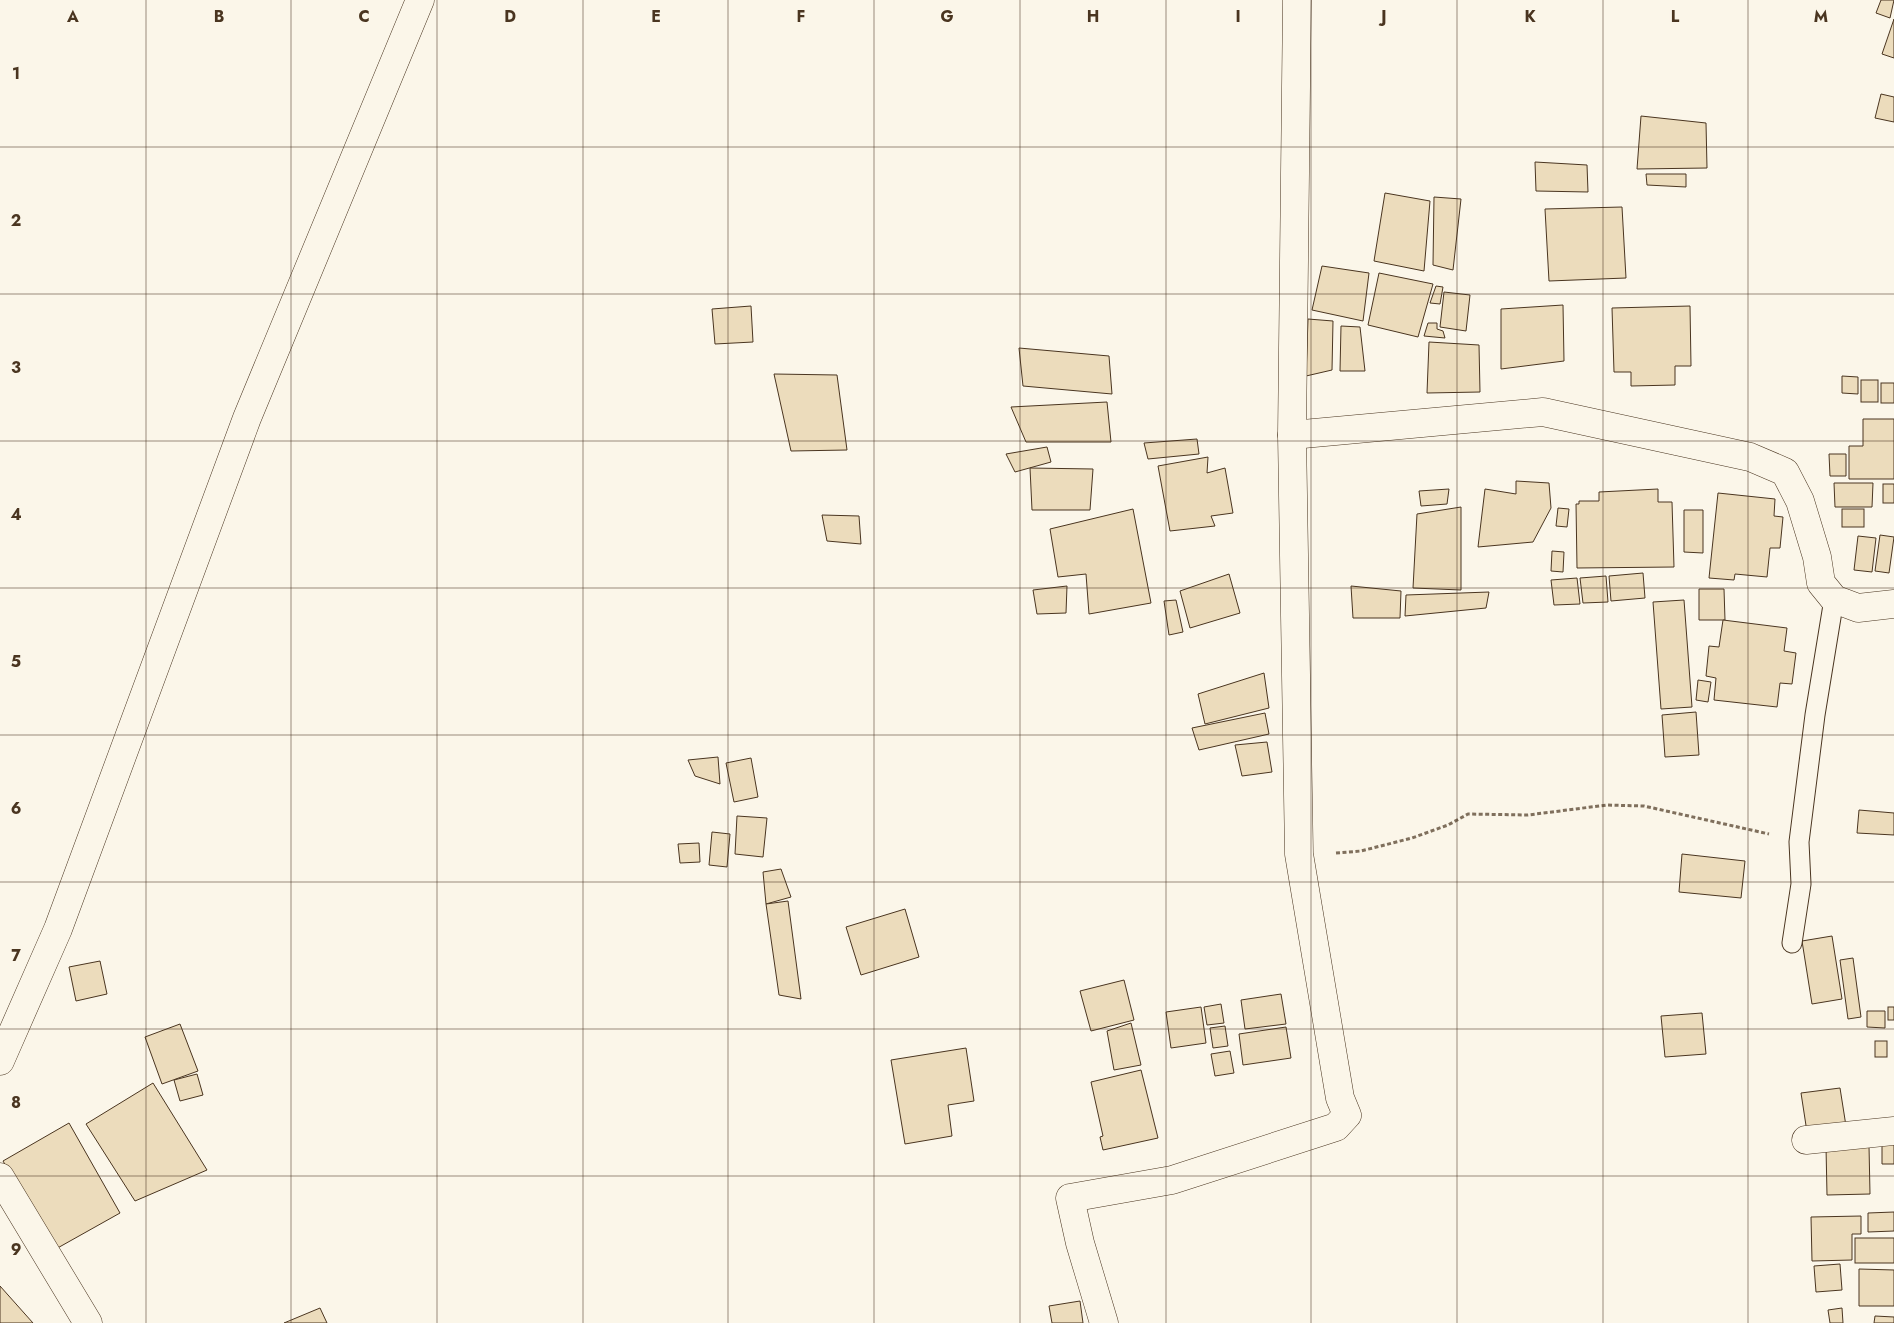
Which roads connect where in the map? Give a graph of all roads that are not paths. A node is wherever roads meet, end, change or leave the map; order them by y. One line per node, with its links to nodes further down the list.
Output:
1 (420, 0): 7 (street)
2 (1297, 0): 3 (street)
3 (1292, 435): 4 (street); 12 (street)
4 (1834, 599): 5 (street); 6 (lane)
5 (1894, 604)
6 (1792, 943)
7 (0, 1061)
8 (1894, 1131): 9 (street)
9 (1806, 1140)
10 (0, 1177): 11 (street)
11 (88, 1323)
12 (1104, 1323)

